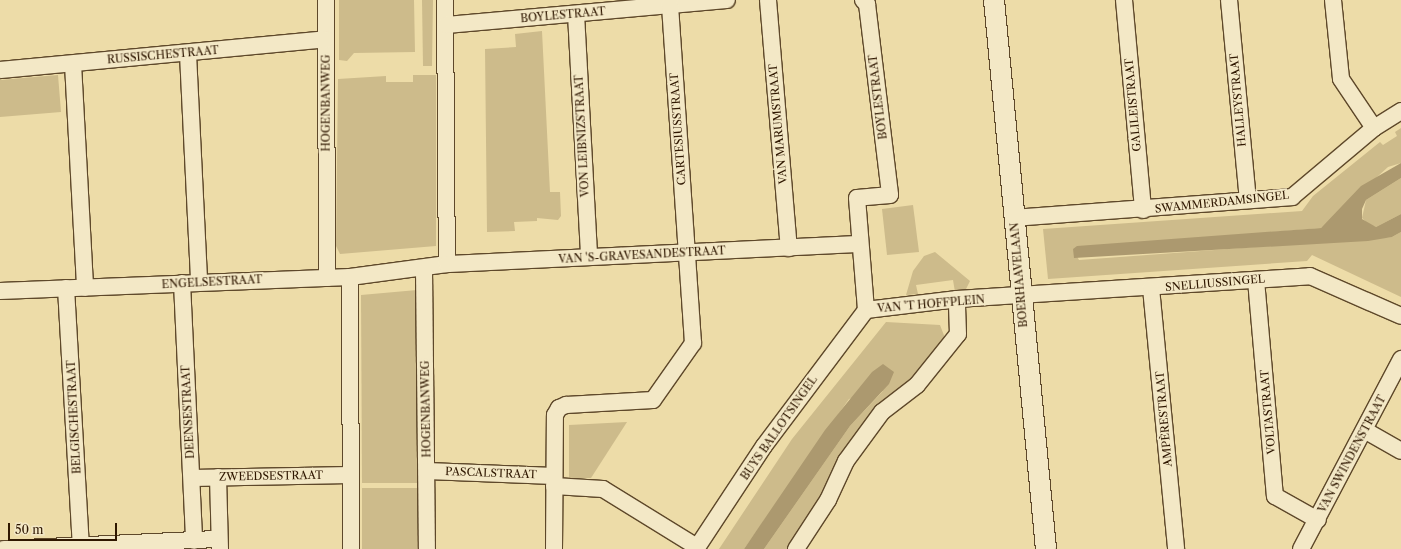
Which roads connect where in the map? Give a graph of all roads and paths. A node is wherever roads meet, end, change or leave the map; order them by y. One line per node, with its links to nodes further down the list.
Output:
1 (326, 0): 13 (street, HOGENBANWEG)
2 (445, 0): 12 (street)
3 (727, 0): 10 (street, BOYLESTRAAT)
4 (768, 0): 24 (street, VAN MARUMSTRAAT)
5 (863, 0): 19 (street, BOYLESTRAAT)
6 (994, 0): 22 (street, BOERHAAVELAAN)
7 (1124, 0): 21 (street, GALILEISTRAAT)
8 (1229, 0): 20 (street, HALLEYSTRAAT)
9 (1334, 0): 18 (street)
10 (670, 6): 11 (street, BOYLESTRAAT); 25 (street, CARTESIUSSTRAAT)
11 (576, 14): 12 (street, BOYLESTRAAT); 26 (street, VON LEIBNIZSTRAAT)
12 (446, 25): 27 (street)
13 (326, 39): 14 (street, RUSSISCHESTRAAT); 30 (street, HOGENBANWEG)
14 (188, 54): 15 (street, RUSSISCHESTRAAT); 32 (street)
15 (73, 64): 16 (street, RUSSISCHESTRAAT); 35 (street)
16 (0, 70)
17 (1401, 111): 18 (street, SWAMMERDAMSINGEL)
18 (1374, 128): 20 (street, SWAMMERDAMSINGEL)
19 (890, 195): 23 (street, VAN 'T HOFFPLEIN)
20 (1248, 200): 21 (street, SWAMMERDAMSINGEL)
21 (1143, 210): 22 (street, SWAMMERDAMSINGEL)
22 (1014, 218): 38 (street, BOERHAAVELAAN)
23 (860, 244): 24 (street, VAN 'S-GRAVESANDESTRAAT); 40 (street, VAN 'T HOFFPLEIN)
24 (789, 248): 25 (street, VAN 'S-GRAVESANDESTRAAT)
25 (687, 253): 26 (street, VAN 'S-GRAVESANDESTRAAT); 49 (street, CARTESIUSSTRAAT)
26 (589, 257): 27 (street, VAN 'S-GRAVESANDESTRAAT)
27 (447, 264): 28 (street, VAN 'S-GRAVESANDESTRAAT)
28 (424, 269): 29 (street, ENGELSESTRAAT); 45 (street, HOGENBANWEG)
29 (350, 277): 30 (street, ENGELSESTRAAT); 46 (street)
30 (327, 278): 32 (street, ENGELSESTRAAT)
31 (1256, 280): 36 (street, SNELLIUSSINGEL); 41 (street, SNELLIUSSINGEL); 50 (street, VOLTASTRAAT)
32 (199, 281): 33 (street, ENGELSESTRAAT)
33 (182, 283): 35 (street, ENGELSESTRAAT); 48 (street, DEENSESTRAAT)
34 (66, 288): 35 (street, ENGELSESTRAAT); 37 (street, ENGELSESTRAAT); 53 (street, BELGISCHESTRAAT)
35 (85, 288)
36 (1152, 288): 38 (street, SNELLIUSSINGEL); 61 (street, AMPÈRESTRAAT)
37 (0, 291)
38 (1022, 298): 39 (street, VAN 'T HOFFPLEIN); 60 (street, BOERHAAVELAAN)
39 (956, 299): 40 (street, VAN 'T HOFFPLEIN); 59 (street)
40 (866, 310): 54 (street, BUYS BALLOTSINGEL)
41 (1401, 316)
42 (1401, 359): 43 (street, VAN SWINDENSTRAAT)
43 (1366, 431): 44 (street); 50 (street, VAN SWINDENSTRAAT)
44 (1401, 451)
45 (427, 471): 49 (street, PASCALSTRAAT); 57 (street, HOGENBANWEG)
46 (350, 475): 47 (street, ZWEEDSESTRAAT); 56 (street)
47 (218, 477): 48 (street, ZWEEDSESTRAAT); 52 (street)
48 (192, 478): 51 (street, DEENSESTRAAT)
49 (554, 481): 54 (street, PASCALSTRAAT); 58 (street)
50 (1318, 520): 62 (street, VAN SWINDENSTRAAT)
51 (194, 541): 52 (street); 53 (street)
52 (220, 544)
53 (81, 545): 55 (street)
54 (697, 548)
55 (4, 549)
56 (351, 549)
57 (427, 549)
58 (554, 549)
59 (796, 549)
60 (1046, 549)
61 (1176, 549)
62 (1301, 549)

